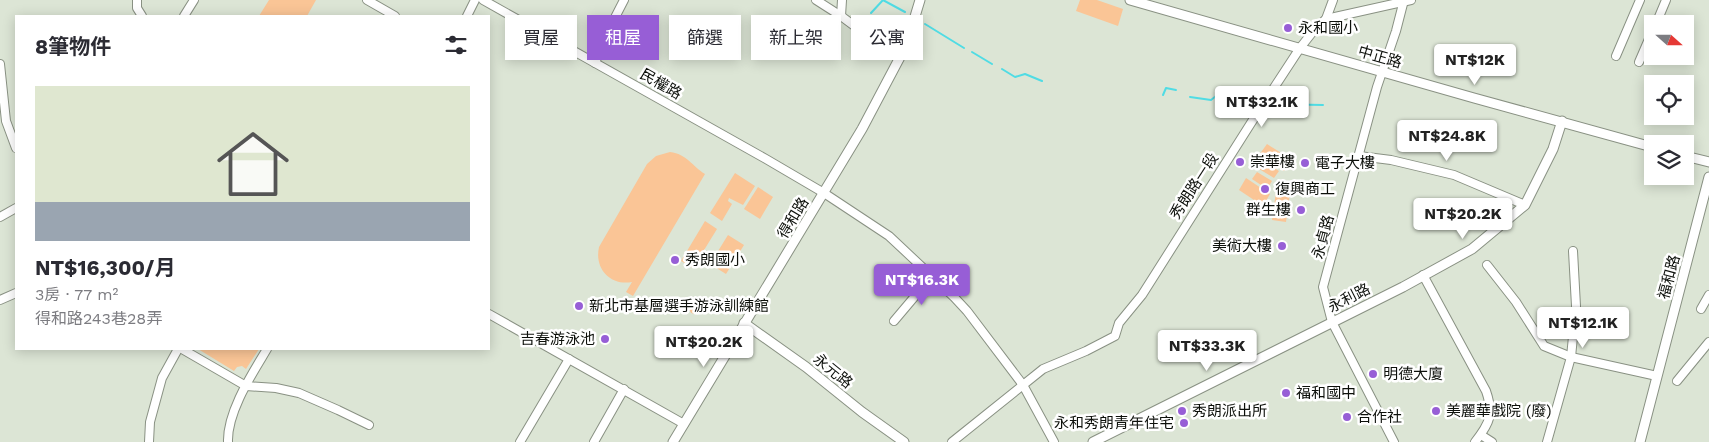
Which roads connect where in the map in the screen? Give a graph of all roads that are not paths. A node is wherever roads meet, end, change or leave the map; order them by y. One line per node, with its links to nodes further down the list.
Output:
1 (137, 0): 15 (street)
2 (194, 0): 16 (street)
3 (367, 0): 17 (street)
4 (476, 0): 18 (street)
5 (483, 0): 30 (street, 民權路)
6 (624, 0): 30 (street)
7 (816, 0): 19 (street)
8 (842, 0): 22 (street)
9 (920, 0): 20 (street, 得和路)
10 (1130, 0): 25 (street, 中正路)
11 (1333, 0): 23 (street)
12 (1640, 0): 27 (street)
13 (1666, 0): 21 (street)
14 (1406, 1): 23 (street); 32 (street, 永貞路)
15 (141, 15)
16 (185, 15)
17 (393, 15)
18 (467, 15)
19 (839, 15)
20 (915, 15)
21 (1660, 15)
22 (841, 16): 24 (street)
23 (1326, 19): 25 (street, 秀朗路一段)
24 (851, 23)
25 (1300, 48): 32 (street, 中正路); 64 (street, 秀朗路一段)
26 (1644, 50): 29 (street)
27 (1616, 56)
28 (898, 60): 40 (street, 得和路)
29 (1639, 62)
30 (595, 63): 40 (street, 民權路)
31 (0, 64): 34 (street)
32 (1382, 72): 33 (street, 中正路); 36 (street, 永貞路)
33 (1562, 122): 35 (street, 中正路); 41 (street, 永利路)
34 (15, 145)
35 (1644, 145)
36 (1359, 156): 41 (street); 54 (street, 永貞路)
37 (1694, 158): 38 (street)
38 (1709, 162)
39 (1709, 177): 62 (street, 福和路)
40 (824, 193): 47 (street, 民權路); 55 (street, 得和路)
41 (1525, 205): 46 (street, 永利路)
42 (15, 209): 43 (street)
43 (0, 218)
44 (1574, 251): 60 (street)
45 (1487, 265): 60 (street)
46 (1424, 275): 54 (street, 永利路); 69 (street)
47 (932, 276): 53 (street); 64 (street, 民權路)
48 (15, 293): 50 (street)
49 (1709, 295): 51 (street)
50 (0, 300)
51 (1701, 309)
52 (490, 315): 61 (street)
53 (894, 320)
54 (1332, 322): 78 (street, 永利路); 79 (street, 永貞路)
55 (744, 323): 67 (street, 得和路); 75 (street, 永元路)
56 (1709, 342): 63 (street)
57 (177, 350): 71 (street)
58 (184, 350): 65 (street)
59 (266, 350): 65 (street)
60 (1571, 357): 62 (street); 82 (street)
61 (569, 359): 66 (street); 72 (street)
62 (1657, 376): 83 (street, 福和路)
63 (1677, 381)
64 (1023, 385): 76 (street, 秀朗路一段); 77 (street, 民權路)
65 (246, 386): 68 (street); 70 (street)
66 (624, 389): 67 (street); 73 (street)
67 (684, 424): 74 (street, 得和路)
68 (369, 425)
69 (1481, 435): 80 (street); 81 (street)
70 (228, 439)
71 (148, 442)
72 (520, 442)
73 (594, 442)
74 (673, 442)
75 (904, 442)
76 (952, 442)
77 (1054, 442)
78 (1093, 442)
79 (1394, 442)
80 (1475, 442)
81 (1492, 442)
82 (1547, 442)
83 (1640, 442)

